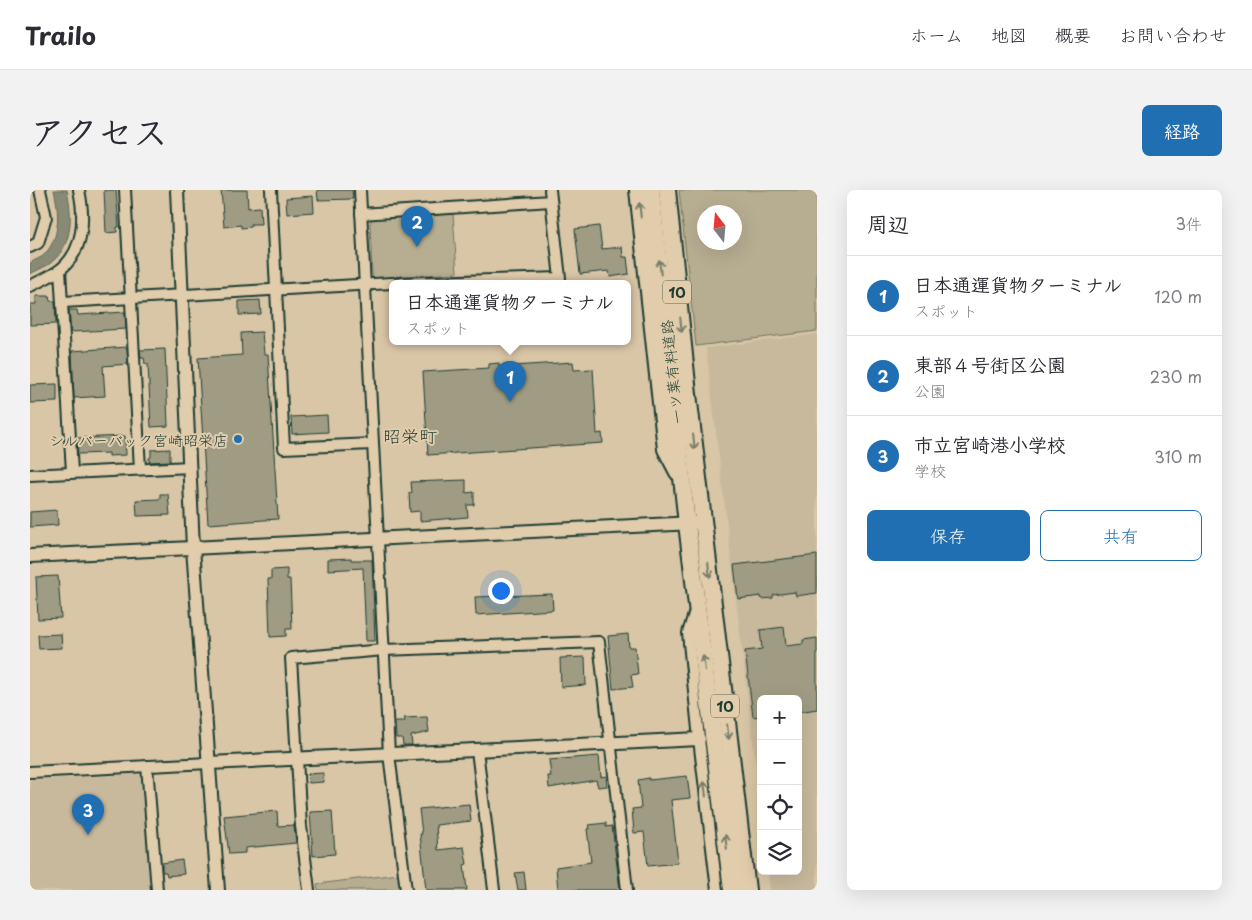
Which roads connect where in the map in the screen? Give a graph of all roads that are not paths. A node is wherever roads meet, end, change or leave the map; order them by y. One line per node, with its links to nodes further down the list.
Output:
1 (40, 190): 12 (street)
2 (79, 190): 13 (street)
3 (124, 190): 20 (street)
4 (176, 190): 19 (street)
5 (271, 190): 18 (street)
6 (360, 190): 11 (street)
7 (638, 190): 27 (main road, one-way to 7)
8 (651, 190): 27 (main road, 一ツ葉有料道路 / 10, one-way to 8)
9 (667, 190): 28 (main road, 一ツ葉有料道路 / 10, one-way to 28)
10 (551, 195): 11 (street); 14 (street)
11 (361, 214): 15 (street)
12 (30, 247)
13 (60, 270): 17 (street); 21 (street)
14 (496, 280)
15 (364, 284): 16 (street); 18 (street); 22 (street)
16 (389, 284)
17 (30, 286)
18 (276, 290): 19 (street); 22 (street)
19 (182, 296): 20 (street); 23 (street)
20 (130, 299): 21 (street); 24 (street)
21 (63, 302): 25 (street)
22 (372, 444): 29 (street)
23 (190, 467): 24 (street); 30 (street)
24 (140, 470): 25 (street)
25 (72, 472): 26 (street)
26 (30, 475)
27 (683, 481): 28 (main road, 一ツ葉有料道路 / 10)
28 (695, 523): 29 (street); 32 (main road, 10); 50 (main road, 10, one-way to 50)
29 (378, 539): 30 (street); 33 (street)
30 (193, 548): 31 (street); 39 (street)
31 (30, 556)
32 (697, 604): 34 (street); 49 (main road, 10, one-way to 32)
33 (384, 650): 35 (street); 37 (street); 38 (street)
34 (699, 739): 35 (street); 48 (street, one-way to 34)
35 (610, 743): 36 (street); 47 (street)
36 (477, 750): 37 (street); 46 (street)
37 (389, 754): 38 (street); 45 (street)
38 (296, 759): 39 (street); 44 (street)
39 (209, 763): 40 (street); 43 (street)
40 (148, 766): 41 (street); 42 (street)
41 (30, 772)
42 (157, 890)
43 (218, 890)
44 (309, 890)
45 (406, 890)
46 (494, 890)
47 (627, 890)
48 (717, 890)
49 (732, 890)
50 (747, 890)

